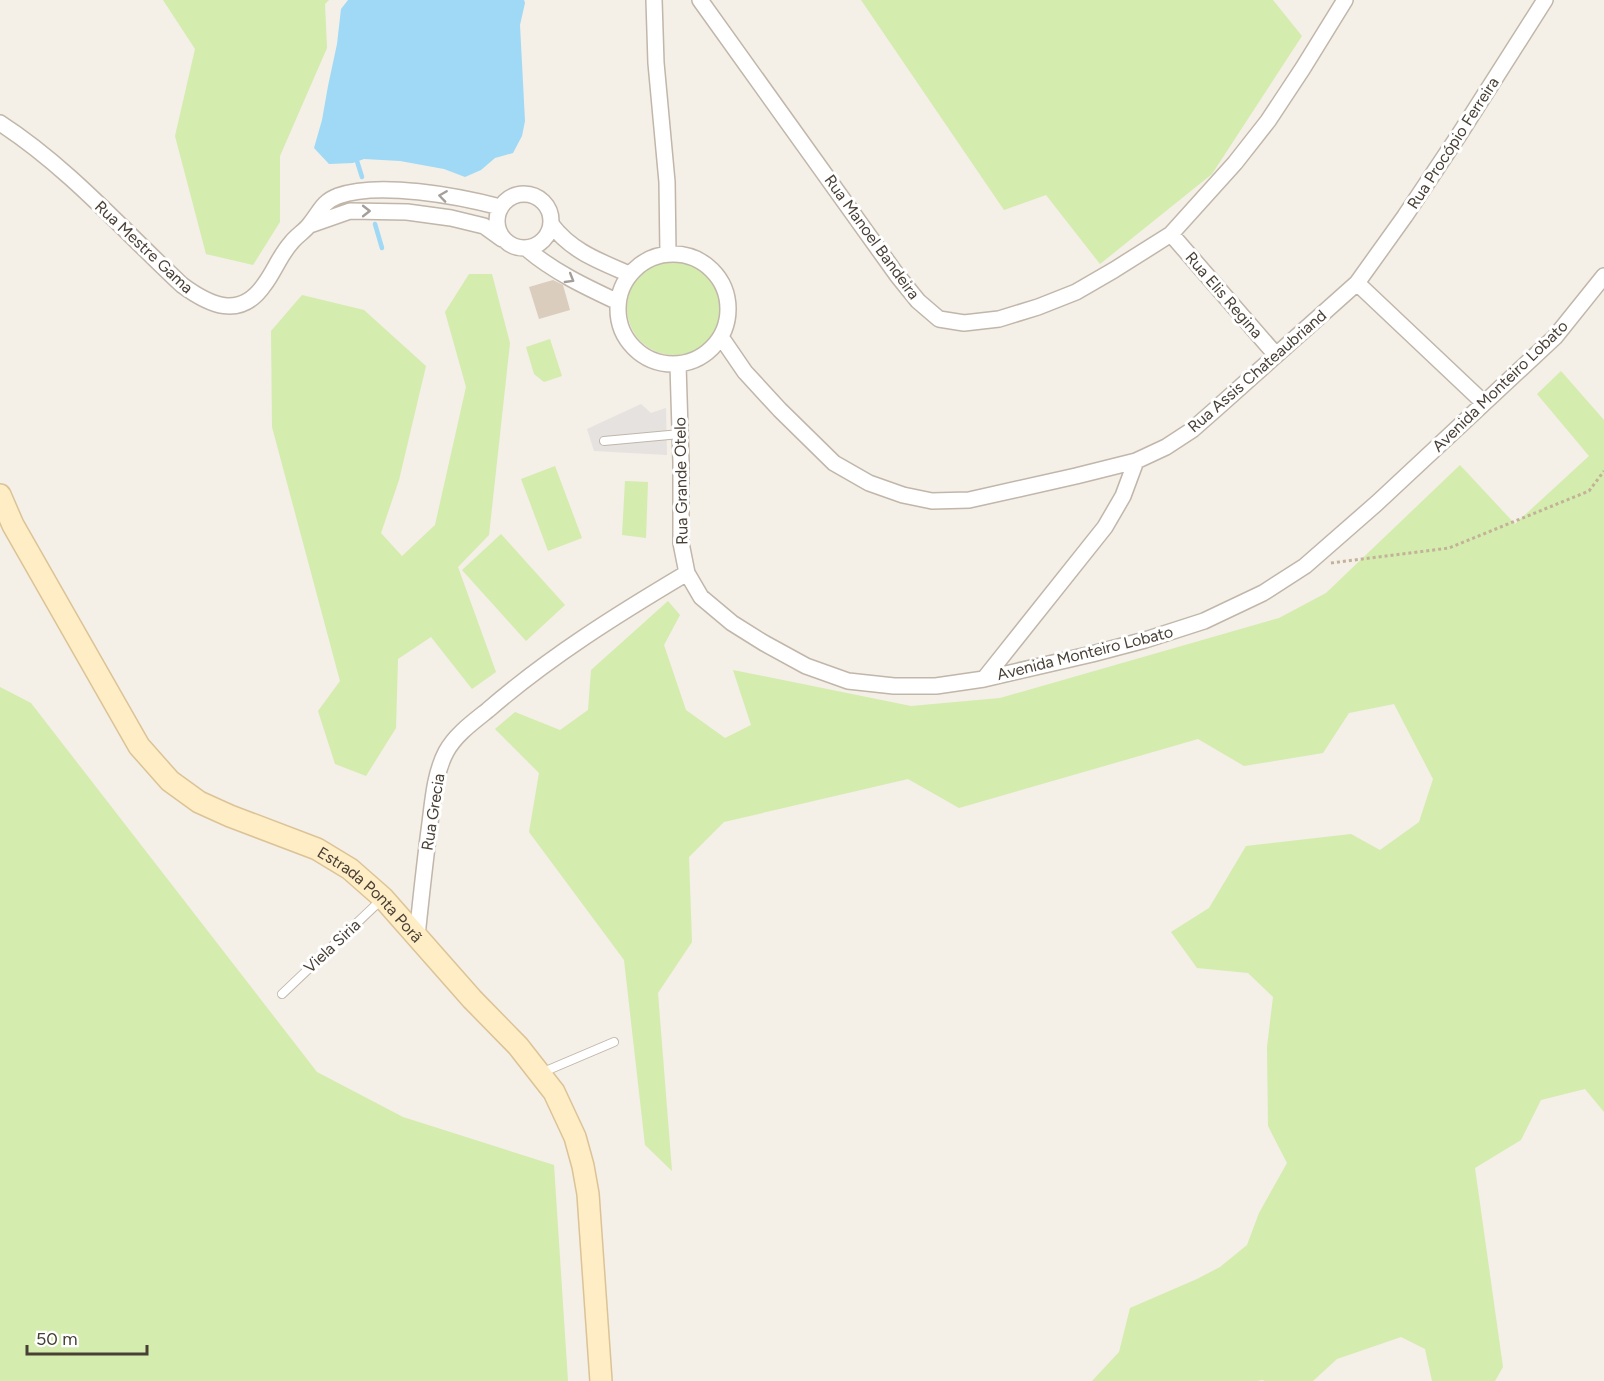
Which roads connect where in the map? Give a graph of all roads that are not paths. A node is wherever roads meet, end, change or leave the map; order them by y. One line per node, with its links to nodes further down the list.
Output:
1 (654, 0): 12 (street)
2 (700, 0): 9 (street, Rua Manoel Bandeira)
3 (1345, 0): 9 (street, Rua Manoel Bandeira)
4 (1545, 0): 15 (street, Rua Procópio Ferreira)
5 (0, 123): 8 (street, Rua Mestre Gama)
6 (500, 207): 7 (street); 8 (street, Rua Mestre Gama, one-way to 8); 10 (street)
7 (551, 224): 11 (street); 13 (street)
8 (310, 225): 10 (street, Rua Mestre Gama, one-way to 10)
9 (1171, 234): 18 (street, Rua Elis Regina)
10 (502, 239): 11 (street)
11 (527, 249): 16 (street, one-way to 16)
12 (668, 253): 13 (street); 17 (street)
13 (629, 274): 16 (street)
14 (1604, 276): 20 (street, Avenida Monteiro Lobato)
15 (1357, 283): 18 (street, Rua Assis Chateaubriand); 20 (street)
16 (618, 302): 19 (street)
17 (721, 337): 19 (street); 23 (street, Rua Assis Chateaubriand)
18 (1276, 355): 23 (street, Rua Assis Chateaubriand)
19 (678, 365): 21 (street, Rua Grande Otelo)
20 (1484, 403): 26 (street, Avenida Monteiro Lobato)
21 (680, 434): 22 (lane); 25 (street, Rua Grande Otelo)
22 (604, 441)
23 (1136, 461): 26 (street)
24 (0, 495): 27 (main road, Estrada Ponta Porã)
25 (687, 573): 26 (street, Avenida Monteiro Lobato); 28 (street, Rua Grecia)
26 (984, 679)
27 (383, 898): 28 (main road, Estrada Ponta Porã); 29 (lane, Viela Siria)
28 (417, 936): 31 (main road, Estrada Ponta Porã)
29 (282, 994)
30 (614, 1042): 31 (lane)
31 (540, 1074): 32 (main road, Estrada Ponta Porã)
32 (601, 1381)

